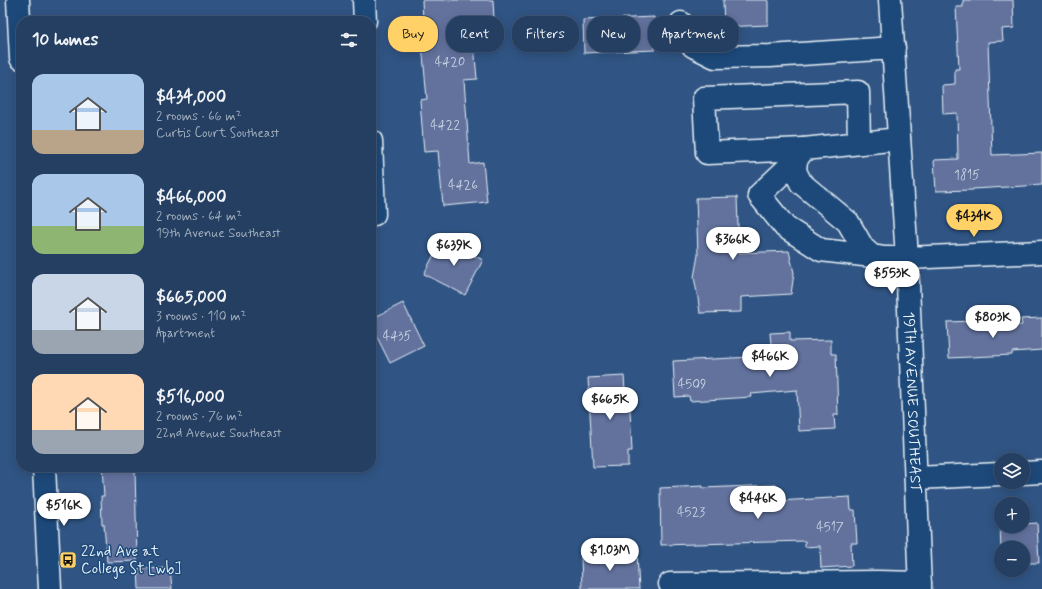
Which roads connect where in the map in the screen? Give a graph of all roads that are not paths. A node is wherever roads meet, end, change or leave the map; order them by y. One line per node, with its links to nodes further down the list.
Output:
1 (18, 0): 4 (street)
2 (364, 0): 5 (street)
3 (890, 0): 6 (street, 19TH AVENUE SOUTHEAST)
4 (19, 16)
5 (365, 16)
6 (894, 48): 7 (street); 8 (street, 19TH AVENUE SOUTHEAST)
7 (704, 52)
8 (900, 139): 9 (street); 13 (street, 19TH AVENUE SOUTHEAST)
9 (859, 143): 10 (street); 10 (street)
10 (800, 154): 12 (street); 12 (street)
11 (1042, 252): 13 (street)
12 (872, 256): 13 (street)
13 (907, 258): 18 (street, 19TH AVENUE SOUTHEAST)
14 (44, 472): 21 (street)
15 (1042, 472): 16 (street)
16 (1030, 473)
17 (994, 474): 18 (street)
18 (916, 478): 20 (street, 19TH AVENUE SOUTHEAST)
19 (670, 584): 20 (street)
20 (920, 586)
21 (50, 589)

